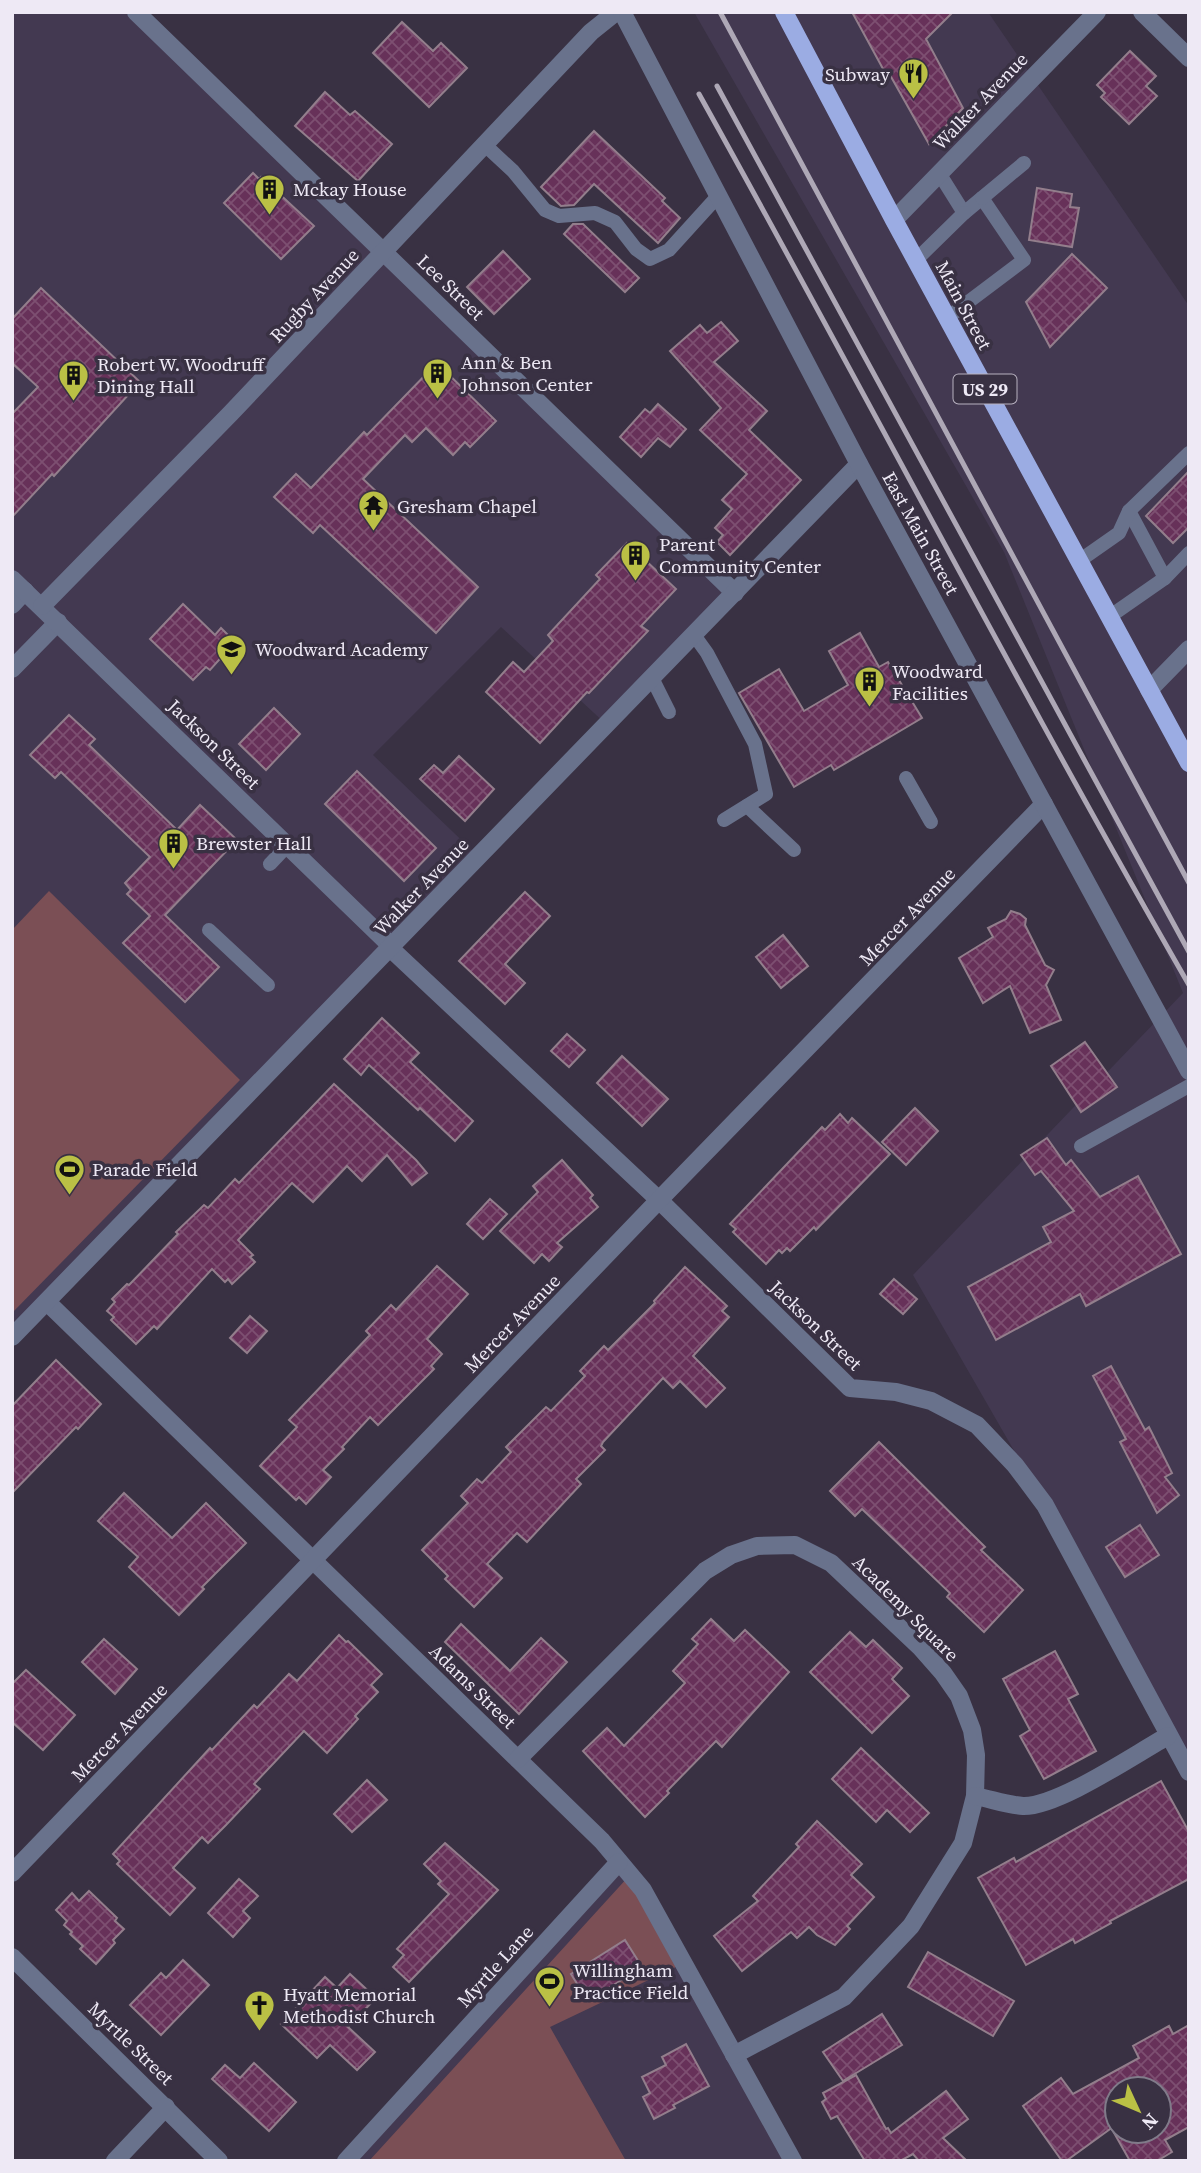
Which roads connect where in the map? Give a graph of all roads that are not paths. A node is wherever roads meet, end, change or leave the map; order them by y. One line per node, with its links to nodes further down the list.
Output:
1 (136, 12): 15 (street, Lee Street)
2 (616, 12): 8 (street, Rugby Avenue)
3 (622, 12): 11 (street, East Main Street)
4 (784, 12): 14 (main road, Main Street / US 29)
5 (1097, 12): 10 (street, Walker Avenue)
6 (1142, 12): 7 (street)
7 (1189, 58)
8 (485, 145): 11 (lane); 15 (street, Rugby Avenue)
9 (1024, 163): 12 (lane)
10 (939, 173): 13 (lane); 14 (street, Walker Avenue)
11 (718, 196): 19 (street, East Main Street)
12 (982, 198): 13 (lane); 17 (lane)
13 (964, 213): 16 (lane)
14 (894, 220): 16 (main road, Main Street / US 29)
15 (384, 251): 25 (street, Lee Street); 27 (street, Rugby Avenue)
16 (916, 260): 17 (main road, Main Street / US 29)
17 (947, 318): 22 (main road, Main Street / US 29)
18 (1189, 453): 20 (lane)
19 (859, 464): 25 (street, Walker Avenue); 38 (street, East Main Street)
20 (1129, 511): 22 (lane); 23 (lane)
21 (1189, 553): 23 (lane)
22 (1079, 561): 28 (main road, Main Street / US 29)
23 (1165, 578): 28 (lane)
24 (19, 585): 26 (street); 27 (street, Jackson Street)
25 (735, 593): 30 (street, Walker Avenue)
26 (12, 605)
27 (42, 606): 29 (street, Jackson Street)
28 (1109, 617): 34 (main road, Main Street / US 29)
29 (58, 621): 32 (street); 42 (street, Jackson Street)
30 (694, 635): 33 (street, Walker Avenue); 39 (lane)
31 (1189, 649): 34 (street)
32 (12, 669)
33 (652, 678): 35 (lane); 46 (street, Walker Avenue)
34 (1149, 690): 36 (main road, Main Street / US 29)
35 (669, 712)
36 (1189, 763)
37 (906, 778): 41 (lane)
38 (1044, 804): 48 (street, East Main Street); 51 (street, Mercer Avenue)
39 (747, 806): 40 (lane); 43 (lane)
40 (724, 820)
41 (931, 822)
42 (288, 845): 44 (lane); 46 (street, Jackson Street)
43 (794, 850)
44 (270, 864)
45 (209, 930): 47 (lane)
46 (387, 944): 51 (street, Jackson Street); 52 (street, Walker Avenue)
47 (268, 985)
48 (1189, 1071)
49 (1189, 1086): 50 (lane)
50 (1081, 1146)
51 (659, 1200): 54 (street, Mercer Avenue); 55 (street, Jackson Street)
52 (47, 1302): 53 (street, Walker Avenue); 54 (street, Adams Street)
53 (12, 1337)
54 (314, 1561): 56 (street, Adams Street); 60 (street, Mercer Avenue)
55 (1168, 1736): 57 (street, Jackson Street); 58 (street)
56 (518, 1759): 58 (street, Academy Square); 59 (street, Adams Street)
57 (1189, 1772)
58 (975, 1796): 62 (street, Academy Square)
59 (619, 1862): 62 (street, Adams Street); 66 (street, Myrtle Lane)
60 (12, 1873)
61 (12, 1957): 63 (street, Myrtle Street)
62 (734, 2055): 67 (street, Adams Street)
63 (166, 2107): 64 (street); 65 (street, Myrtle Street)
64 (115, 2161)
65 (219, 2161)
66 (346, 2161)
67 (793, 2161)

